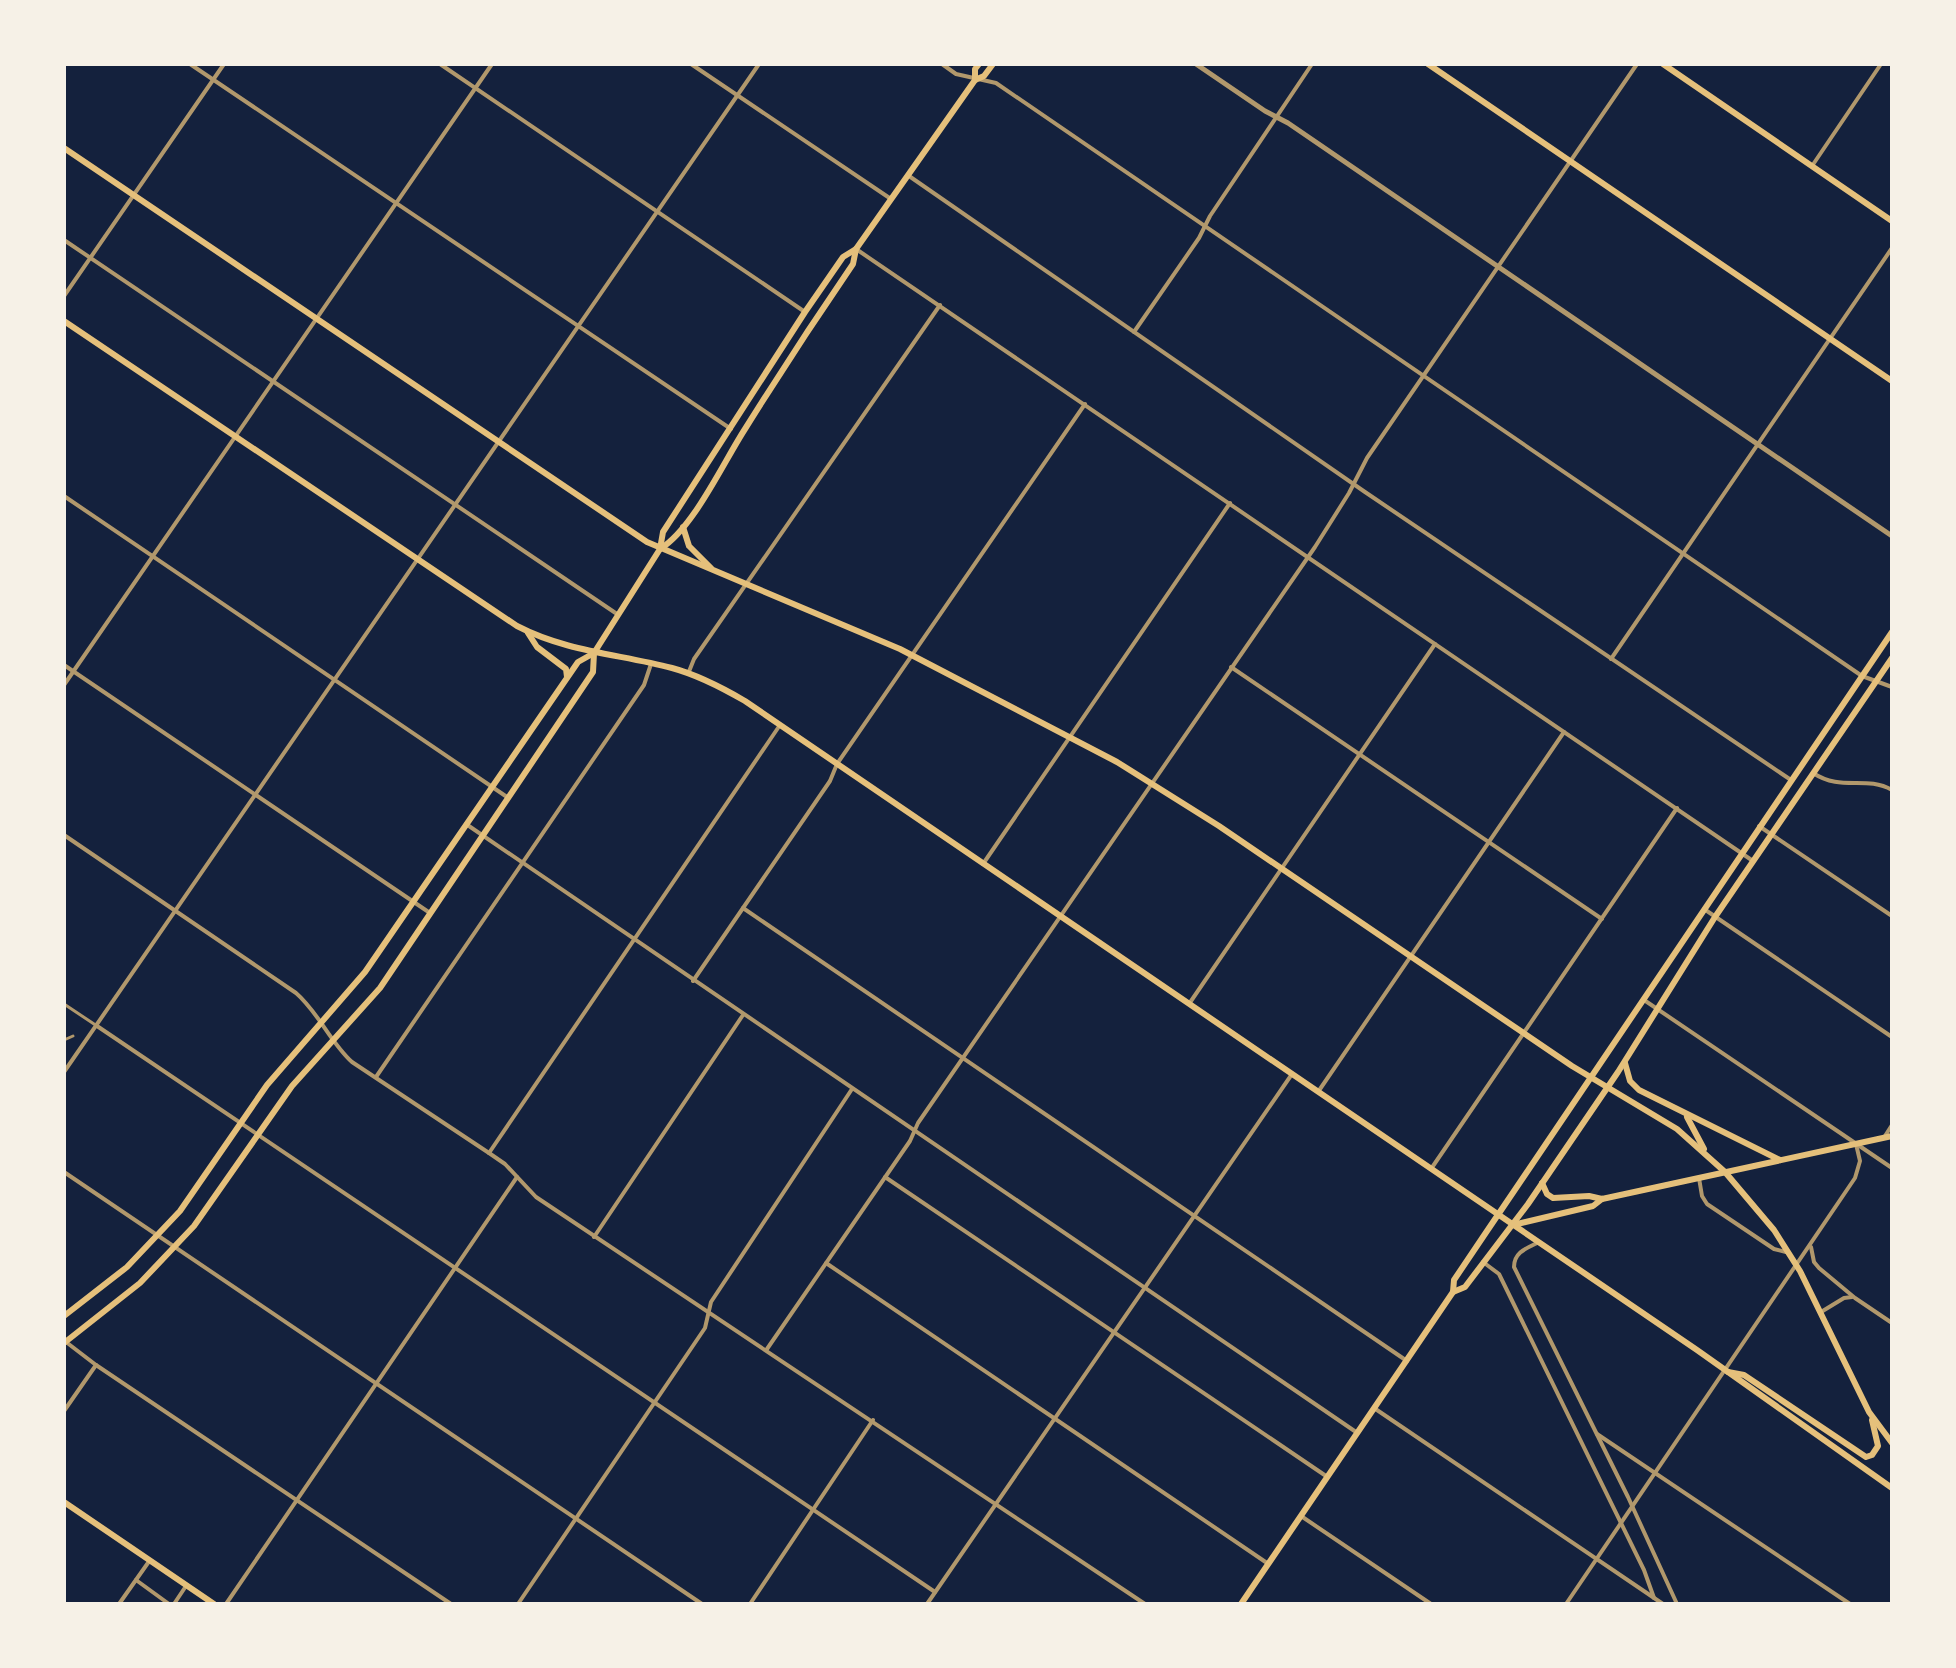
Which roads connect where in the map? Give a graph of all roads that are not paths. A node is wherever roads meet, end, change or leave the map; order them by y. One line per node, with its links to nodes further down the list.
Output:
1 (190, 64): 16 (street)
2 (224, 64): 16 (street)
3 (440, 64): 18 (street)
4 (492, 64): 18 (street)
5 (691, 64): 19 (street)
6 (759, 64): 19 (street)
7 (942, 64): 17 (street)
8 (979, 64): 17 (main road)
9 (993, 64): 17 (main road)
10 (1196, 64): 20 (street)
11 (1312, 64): 20 (street)
12 (1428, 64): 22 (main road)
13 (1637, 64): 22 (street)
14 (1663, 64): 23 (main road)
15 (1881, 64): 23 (street)
16 (213, 80): 25 (street); 27 (street)
17 (975, 80): 24 (main road); 30 (street)
18 (475, 87): 27 (street); 28 (street)
19 (737, 95): 26 (street); 28 (street)
20 (1276, 117): 30 (street); 35 (street)
21 (64, 148): 25 (main road)
22 (1571, 162): 35 (street); 44 (main road)
23 (1812, 166): 29 (main road)
24 (909, 176): 26 (main road); 43 (street)
25 (133, 195): 34 (street); 39 (main road)
26 (892, 200): 33 (main road)
27 (397, 202): 39 (street); 41 (street)
28 (657, 211): 38 (street); 41 (street)
29 (1892, 221)
30 (1206, 226): 43 (street); 45 (street)
31 (64, 240): 34 (street)
32 (1892, 248): 44 (street)
33 (856, 249): 37 (street); 38 (main road); 42 (main road)
34 (91, 258): 36 (street); 47 (street)
35 (1498, 268): 45 (street); 53 (street)
36 (64, 296)
37 (940, 305): 48 (street); 66 (street)
38 (805, 312): 42 (main road); 50 (main road)
39 (316, 319): 47 (street); 52 (main road)
40 (64, 321): 51 (main road)
41 (579, 326): 50 (street); 52 (street)
42 (807, 331): 49 (main road)
43 (1134, 332): 54 (street)
44 (1829, 338): 46 (main road); 53 (street)
45 (1426, 376): 54 (street); 61 (street)
46 (1892, 381)
47 (273, 382): 51 (street); 57 (street)
48 (1085, 404): 56 (street); 72 (street)
49 (745, 428): 50 (main road); 58 (main road)
50 (731, 429): 60 (main road)
51 (235, 437): 62 (street); 64 (main road)
52 (499, 442): 57 (street); 60 (main road)
53 (1757, 443): 59 (street); 61 (street)
54 (1355, 483): 63 (street); 74 (street)
55 (64, 496): 62 (street)
56 (1230, 503): 63 (street); 88 (street)
57 (455, 505): 64 (street); 67 (street)
58 (683, 527): 60 (main road); 65 (main road)
59 (1892, 536)
60 (660, 549): 65 (main road); 67 (main road)
61 (1683, 553): 74 (street); 80 (street)
62 (153, 556): 78 (street); 82 (street)
63 (1308, 557): 70 (street); 77 (street)
64 (417, 560): 68 (main road); 82 (street)
65 (713, 570): 66 (main road)
66 (746, 583): 72 (main road); 79 (street)
67 (617, 614): 71 (main road)
68 (527, 631): 71 (main road); 81 (main road)
69 (1892, 632): 80 (main road)
70 (1435, 644): 87 (street); 89 (street)
71 (594, 653): 75 (main road); 81 (main road); 97 (main road)
72 (912, 655): 88 (main road); 90 (street)
73 (1892, 658): 83 (main road)
74 (1611, 659): 92 (street)
75 (651, 664): 79 (main road); 107 (street)
76 (64, 665): 78 (street)
77 (1231, 667): 89 (street); 93 (street)
78 (73, 671): 84 (street); 96 (street)
79 (688, 674): 86 (main road)
80 (1862, 676): 83 (street); 92 (main road)
81 (567, 677): 94 (main road)
82 (335, 679): 94 (street); 96 (street)
83 (1875, 683): 85 (street); 91 (main road)
84 (64, 685)
85 (1892, 687)
86 (780, 725): 90 (main road); 119 (street)
87 (1564, 732): 98 (street); 104 (street)
88 (1069, 737): 93 (main road); 108 (street)
89 (1360, 755): 104 (street); 109 (street)
90 (837, 764): 108 (main road); 111 (street)
91 (1813, 773): 95 (street); 101 (main road)
92 (1791, 780): 100 (main road)
93 (1152, 783): 109 (main road); 116 (street)
94 (492, 786): 97 (street); 99 (main road)
95 (1892, 790)
96 (255, 795): 110 (street); 113 (street)
97 (509, 798): 103 (main road)
98 (1677, 808): 105 (street); 118 (street)
99 (466, 824): 103 (street); 110 (main road)
100 (1759, 826): 101 (street); 105 (main road)
101 (1772, 834): 106 (main road); 115 (street)
102 (64, 835): 113 (street)
103 (483, 836): 107 (street); 114 (main road)
104 (1489, 843): 118 (street); 120 (street)
105 (1741, 853): 106 (street); 112 (main road)
106 (1754, 861): 117 (main road)
107 (522, 863): 119 (street); 138 (street)
108 (983, 864): 116 (main road)
109 (1282, 869): 120 (main road); 124 (street)
110 (414, 902): 114 (street); 127 (main road)
111 (743, 908): 121 (street); 134 (street)
112 (1704, 909): 117 (street); 122 (main road)
113 (176, 911): 127 (street); 128 (street)
114 (430, 913): 133 (main road)
115 (1892, 916)
116 (1060, 917): 124 (main road); 134 (street)
117 (1715, 917): 125 (main road); 131 (street)
118 (1602, 919): 129 (street)
119 (634, 939): 121 (street); 150 (street)
120 (1411, 956): 129 (main road); 142 (street)
121 (693, 981): 126 (street)
122 (1644, 1000): 125 (street); 139 (main road)
123 (64, 1004): 128 (street)
124 (1189, 1004): 137 (main road)
125 (1657, 1009): 135 (main road); 149 (street)
126 (743, 1015): 141 (street); 166 (street)
127 (323, 1022): 133 (street); 144 (main road)
128 (97, 1026): 136 (street); 144 (street)
129 (1523, 1033): 139 (main road); 154 (street)
130 (73, 1036): 132 (street)
131 (1892, 1037)
132 (64, 1040)
133 (334, 1040): 138 (street); 147 (main road)
134 (963, 1058): 146 (street); 163 (street)
135 (1625, 1062): 140 (main road); 143 (main road)
136 (64, 1072)
137 (1292, 1074): 142 (main road); 163 (street)
138 (376, 1078): 150 (street)
139 (1591, 1078): 140 (main road); 162 (main road)
140 (1607, 1088): 151 (main road); 160 (main road)
141 (852, 1089): 146 (street); 178 (street)
142 (1318, 1092): 154 (main road)
143 (1683, 1113): 151 (main road); 152 (main road)
144 (241, 1123): 147 (street); 165 (main road)
145 (1892, 1125): 148 (street)
146 (914, 1131): 158 (street); 175 (street)
147 (258, 1135): 169 (main road); 174 (street)
148 (1888, 1137): 149 (main road)
149 (1856, 1144): 152 (main road); 153 (street); 168 (street)
150 (489, 1153): 157 (street)
151 (1706, 1153): 156 (main road)
152 (1780, 1160): 156 (main road)
153 (1892, 1168)
154 (1431, 1169): 162 (main road)
155 (64, 1172): 165 (street)
156 (1725, 1172): 159 (main road); 170 (main road)
157 (517, 1177): 166 (street); 174 (street)
158 (885, 1177): 172 (street); 182 (street)
159 (1699, 1178): 161 (main road); 170 (street)
160 (1542, 1183): 161 (main road); 164 (main road)
161 (1602, 1199): 164 (main road)
162 (1498, 1215): 164 (main road); 176 (main road)
163 (1195, 1217): 175 (street); 185 (street)
164 (1513, 1225): 167 (main road); 171 (main road)
165 (157, 1237): 169 (street); 180 (main road)
166 (594, 1237): 178 (street)
167 (1539, 1242): 187 (main road); 196 (street)
168 (1811, 1244): 173 (street); 177 (street)
169 (174, 1249): 183 (main road); 188 (street)
170 (1789, 1252): 173 (main road)
171 (1483, 1262): 176 (main road); 208 (street)
172 (826, 1263): 184 (street); 193 (street)
173 (1797, 1266): 179 (main road); 187 (street)
174 (454, 1269): 188 (street); 189 (street)
175 (1146, 1288): 182 (street); 195 (street)
176 (1453, 1292): 185 (main road)
177 (1855, 1298): 179 (street); 181 (street)
178 (708, 1313): 184 (street); 189 (street)
179 (1820, 1313): 192 (main road)
180 (64, 1316)
181 (1892, 1323)
182 (1115, 1332): 193 (street); 199 (street)
183 (64, 1342): 186 (street)
184 (767, 1349): 194 (street)
185 (1407, 1361): 190 (main road)
186 (96, 1365): 191 (street); 201 (street)
187 (1724, 1371): 192 (main road); 198 (street); 200 (main road)
188 (376, 1384): 201 (street); 207 (street)
189 (654, 1404): 205 (street); 207 (street)
190 (1374, 1408): 195 (main road); 209 (street)
191 (64, 1411)
192 (1869, 1412): 197 (main road)
193 (1056, 1419): 203 (street); 211 (street)
194 (873, 1420): 203 (street); 205 (street)
195 (1358, 1432): 199 (main road)
196 (1595, 1432): 198 (street); 204 (street)
197 (1892, 1443)
198 (1655, 1473): 204 (street); 231 (street)
199 (1327, 1477): 206 (main road)
200 (1892, 1488)
201 (297, 1500): 219 (street); 220 (street)
202 (64, 1503): 210 (main road)
203 (997, 1504): 214 (street); 225 (street)
204 (1632, 1506): 208 (street); 230 (street)
205 (813, 1510): 214 (street); 223 (street)
206 (1301, 1516): 211 (main road); 227 (street)
207 (575, 1519): 221 (street); 222 (street)
208 (1621, 1523): 209 (street); 215 (street)
209 (1596, 1559): 215 (street); 228 (street)
210 (150, 1560): 212 (street); 213 (main road)
211 (1268, 1564): 226 (main road)
212 (136, 1580): 216 (street); 217 (street)
213 (187, 1586): 217 (street); 218 (main road)
214 (935, 1592): 224 (street)
215 (1654, 1598): 229 (street)
216 (119, 1604)
217 (172, 1604)
218 (214, 1604)
219 (226, 1604)
220 (451, 1604)
221 (518, 1604)
222 (702, 1604)
223 (750, 1604)
224 (927, 1604)
225 (1145, 1604)
226 (1241, 1604)
227 (1431, 1604)
228 (1566, 1604)
229 (1663, 1604)
230 (1677, 1604)
231 (1850, 1604)

